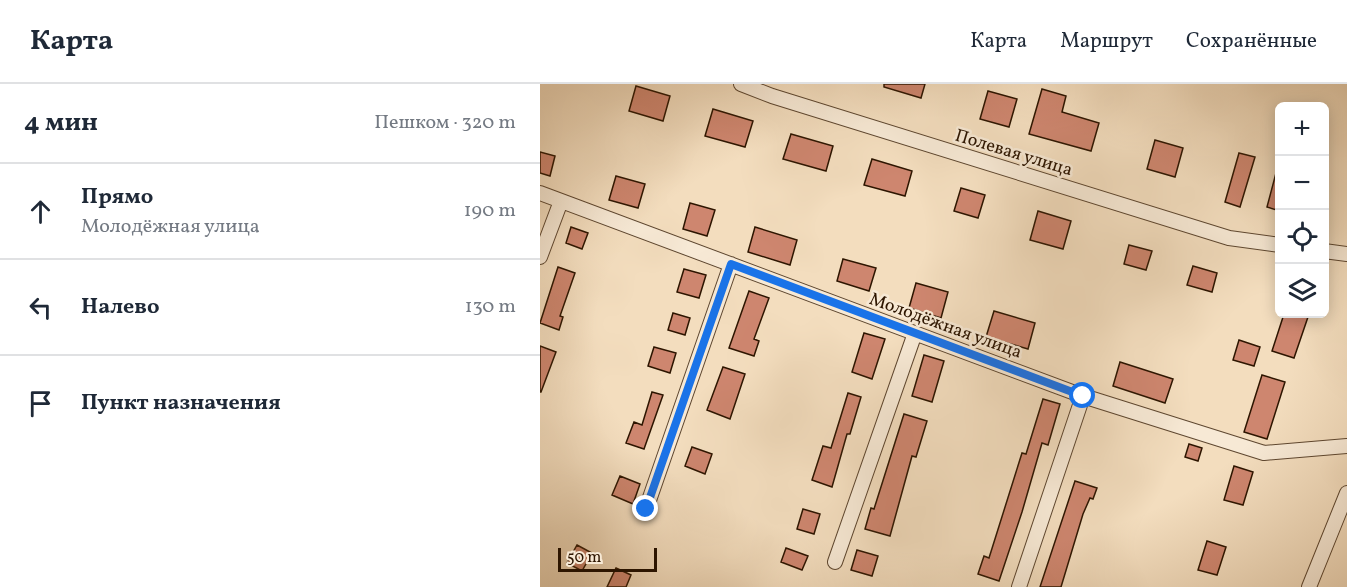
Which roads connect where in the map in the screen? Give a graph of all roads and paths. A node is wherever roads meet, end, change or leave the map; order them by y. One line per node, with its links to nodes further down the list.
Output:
1 (741, 84): 4 (street, Полевая улица)
2 (540, 193): 3 (street, Молодёжная улица)
3 (561, 201): 7 (street); 8 (street, Молодёжная улица)
4 (1275, 244)
5 (1329, 252): 6 (street)
6 (1347, 254)
7 (540, 257)
8 (731, 264): 9 (street, Молодёжная улица); 13 (street)
9 (915, 333): 10 (street, Молодёжная улица); 14 (street)
10 (1083, 396): 11 (street, Молодёжная улица); 15 (street)
11 (1347, 446)
12 (1347, 493): 16 (street)
13 (646, 509)
14 (835, 562)
15 (1018, 587)
16 (1309, 587)

